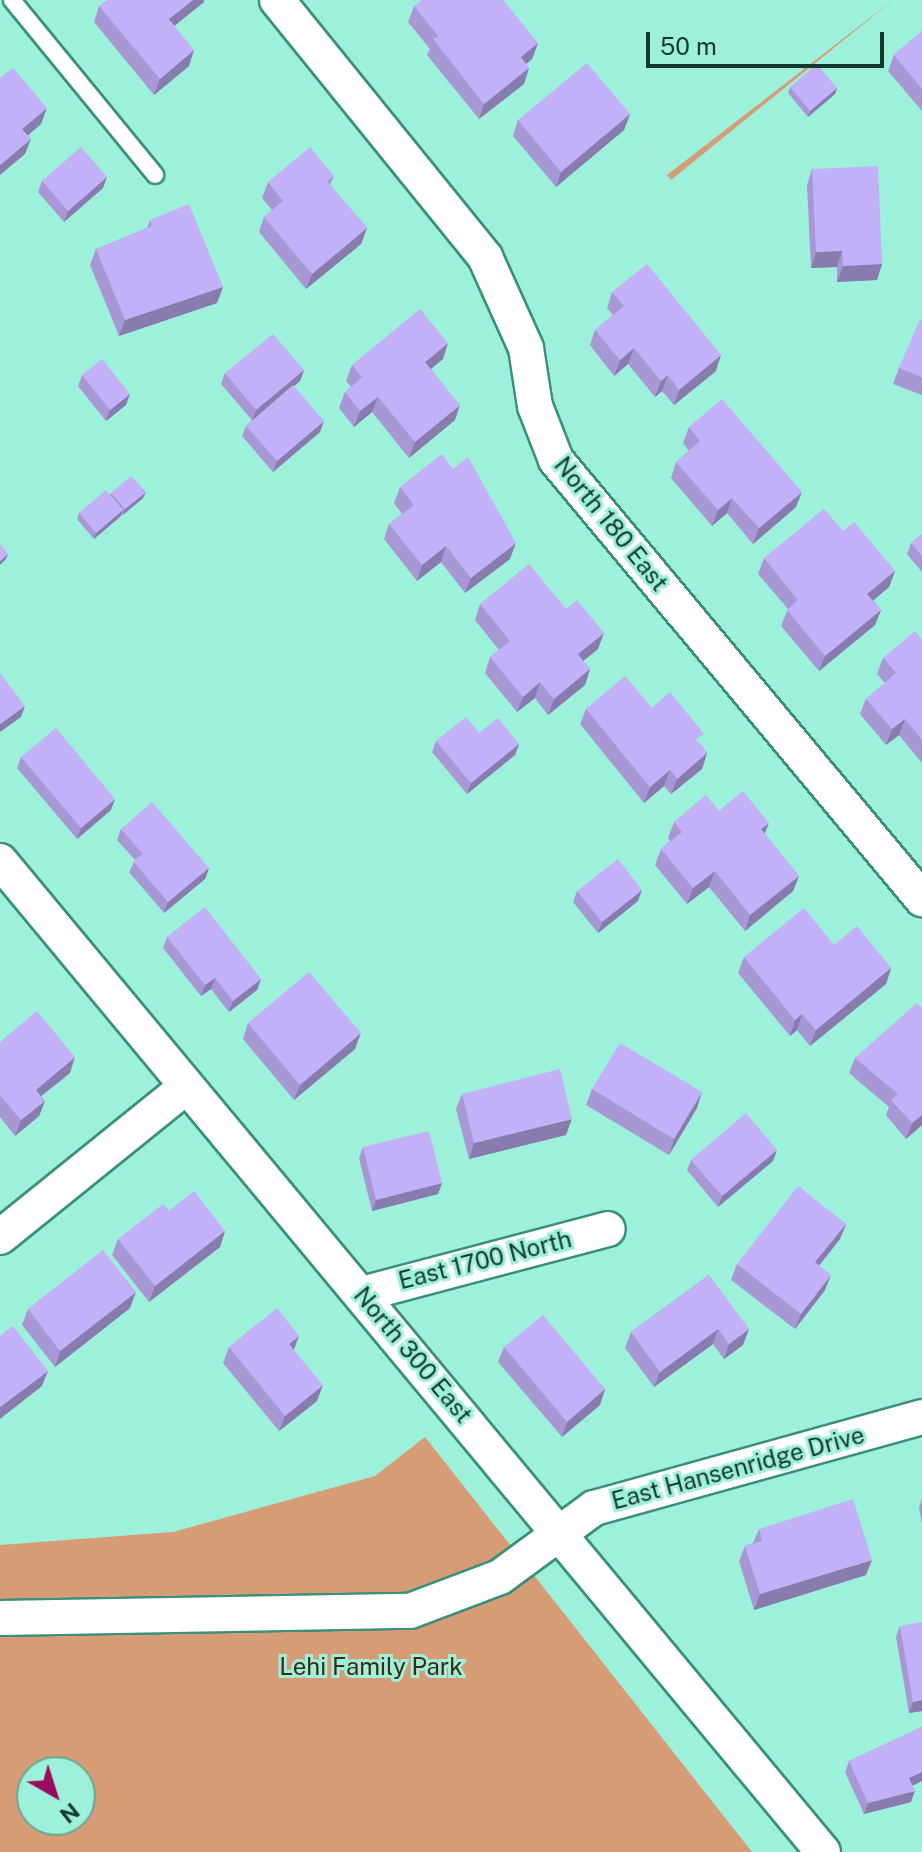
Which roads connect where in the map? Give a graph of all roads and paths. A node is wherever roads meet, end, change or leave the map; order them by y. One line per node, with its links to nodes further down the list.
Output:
1 (12, 0): 3 (lane)
2 (277, 0): 5 (street, North 180 East)
3 (155, 175)
4 (0, 861): 6 (street, North 300 East)
5 (922, 899)
6 (187, 1086): 8 (street); 9 (street, North 300 East)
7 (608, 1229): 9 (street, East 1700 North)
8 (0, 1237)
9 (362, 1294): 11 (street, North 300 East)
10 (922, 1417): 11 (street, East Hansenridge Drive)
11 (562, 1534): 12 (street, East Hansenridge Drive); 13 (street, North 300 East)
12 (0, 1618)
13 (823, 1852)

